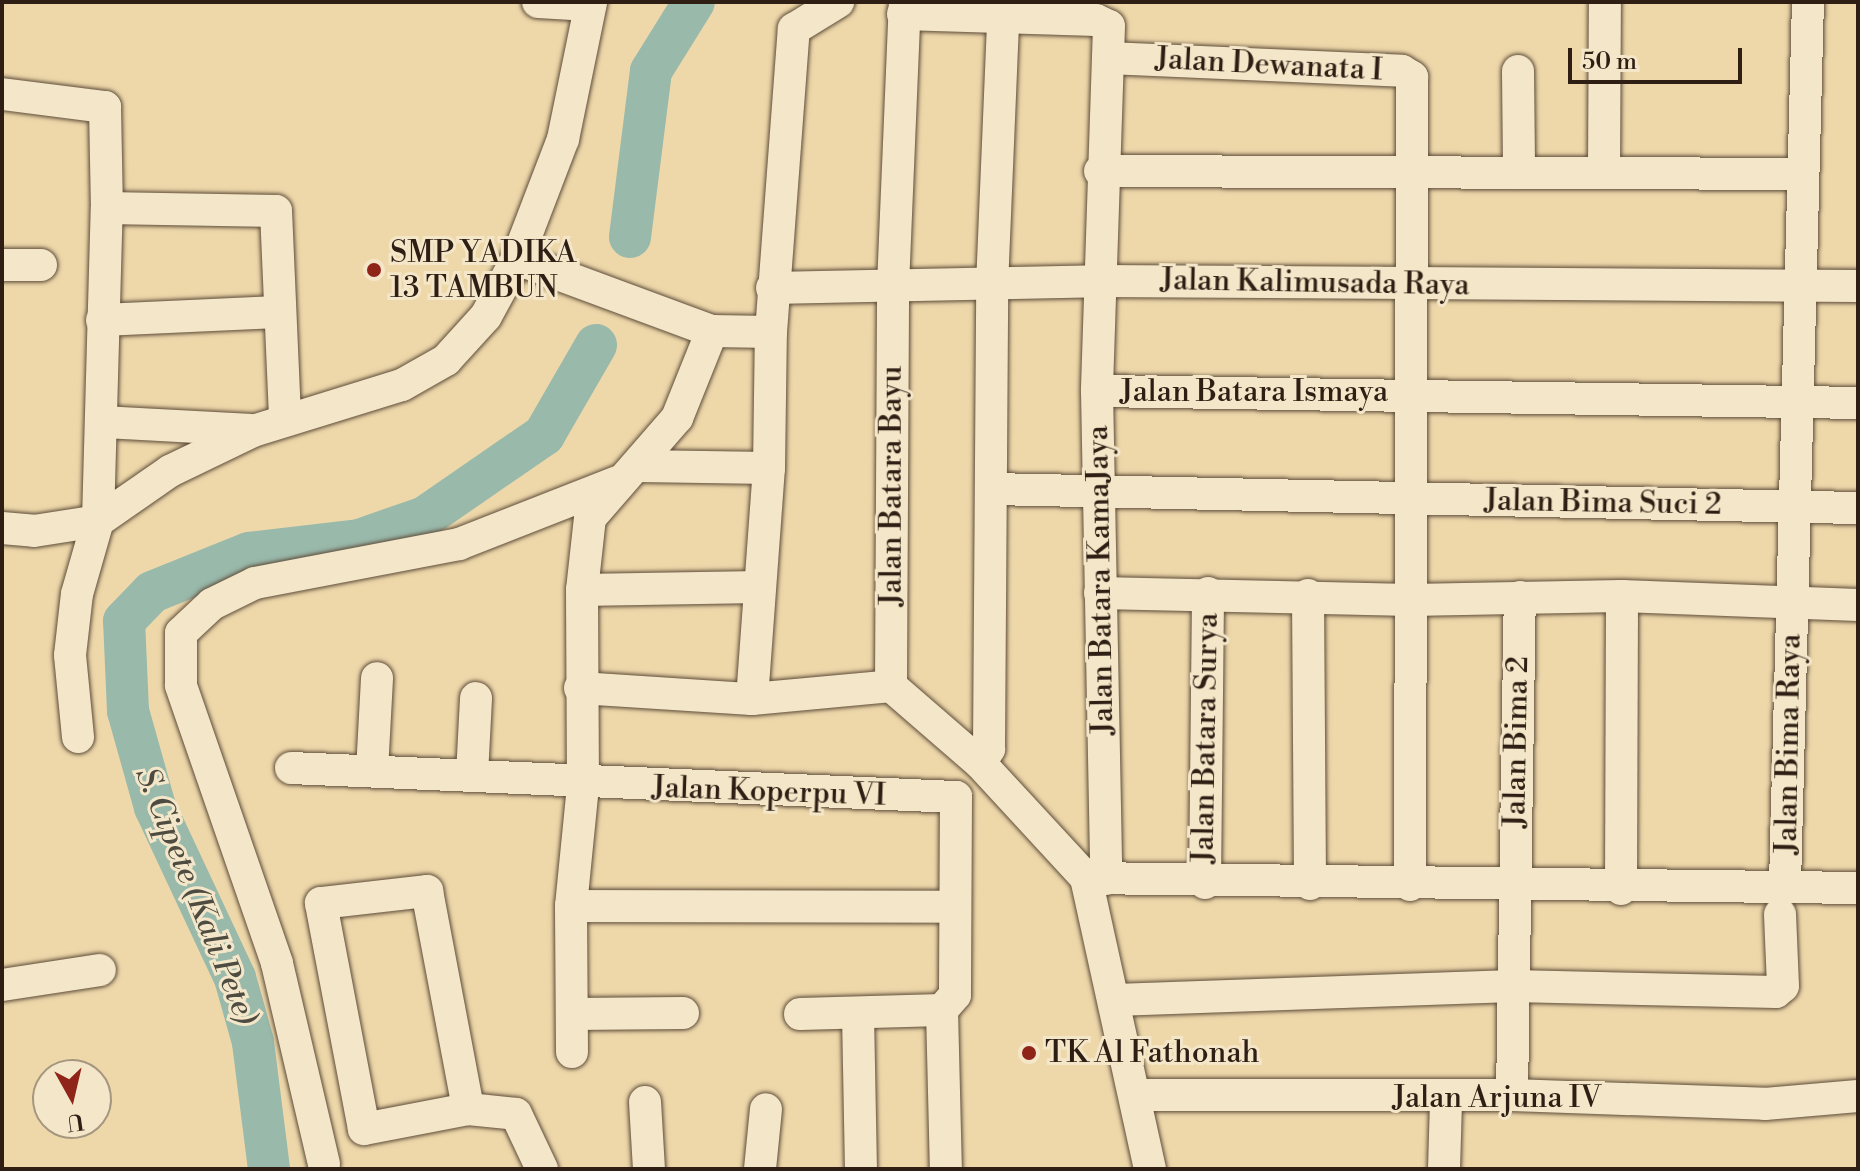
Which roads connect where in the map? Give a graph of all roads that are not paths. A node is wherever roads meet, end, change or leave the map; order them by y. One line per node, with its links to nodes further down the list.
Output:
1 (538, 2): 5 (street)
2 (838, 2): 25 (street)
3 (1605, 2): 14 (street)
4 (1808, 2): 15 (street, Jalan Bima Raya)
5 (591, 3): 17 (street)
6 (904, 8): 7 (street); 22 (street, Jalan Batara Bayu)
7 (1017, 13): 8 (street, Jalan Batara KamaJaya); 23 (street)
8 (1108, 58): 11 (street, Jalan Batara KamaJaya); 12 (street, Jalan Dewanata I)
9 (1518, 71): 13 (street)
10 (2, 94): 16 (street)
11 (1100, 171): 12 (street); 20 (street, Jalan Batara KamaJaya)
12 (1415, 173): 13 (street); 21 (street, Jalan Dewanata I)
13 (1519, 173): 14 (street)
14 (1604, 173): 15 (street)
15 (1803, 174): 26 (street, Jalan Bima Raya)
16 (107, 208): 27 (street); 28 (street)
17 (517, 259): 29 (street); 35 (street)
18 (2, 265): 19 (street)
19 (41, 265)
20 (1098, 281): 21 (street, Jalan Kalimusada Raya); 23 (street, Jalan Kalimusada Raya); 31 (street, Jalan Batara KamaJaya)
21 (1412, 284): 26 (street, Jalan Kalimusada Raya); 32 (street, Jalan Dewanata I)
22 (893, 286): 23 (street, Jalan Kalimusada Raya); 25 (street, Jalan Kalimusada Raya); 58 (street, Jalan Batara Bayu)
23 (992, 286): 40 (street)
24 (1858, 286): 26 (street, Jalan Kalimusada Raya)
25 (772, 288): 30 (street)
26 (1800, 288): 33 (street, Jalan Bima Raya)
27 (278, 312): 28 (street); 35 (street)
28 (102, 320): 36 (street)
29 (712, 331): 30 (street); 39 (street)
30 (771, 332): 38 (street)
31 (1097, 391): 32 (street, Jalan Batara Ismaya); 41 (street, Jalan Batara KamaJaya)
32 (1412, 393): 33 (street, Jalan Batara Ismaya); 42 (street, Jalan Dewanata I)
33 (1798, 401): 34 (street, Jalan Batara Ismaya); 43 (street, Jalan Bima Raya)
34 (1858, 403)
35 (285, 419): 37 (street)
36 (103, 422): 37 (street); 45 (street)
37 (253, 431): 45 (street)
38 (769, 468): 39 (street); 47 (street)
39 (628, 474): 48 (street); 95 (street)
40 (992, 489): 41 (street, Jalan Bima Suci 2); 63 (street)
41 (1098, 494): 42 (street, Jalan Bima Suci 2); 49 (street, Jalan Batara KamaJaya)
42 (1411, 500): 43 (street, Jalan Bima Suci 2); 54 (street, Jalan Dewanata I)
43 (1795, 506): 44 (street, Jalan Bima Suci 2); 55 (street, Jalan Bima Raya)
44 (1858, 508)
45 (98, 521): 46 (street); 62 (street)
46 (2, 528)
47 (759, 587): 48 (street); 61 (street)
48 (582, 590): 59 (street)
49 (1100, 593): 50 (street); 68 (street, Jalan Batara KamaJaya)
50 (1208, 593): 51 (street); 69 (street, Jalan Batara Surya)
51 (1308, 595): 54 (street); 70 (street)
52 (1622, 596): 53 (street); 55 (street); 74 (street)
53 (1520, 597): 54 (street); 72 (street, Jalan Bima 2)
54 (1411, 600): 71 (street, Jalan Dewanata I)
55 (1793, 603): 56 (street); 75 (street, Jalan Bima Raya)
56 (1858, 605)
57 (377, 678): 65 (street)
58 (891, 686): 61 (street); 63 (street)
59 (580, 688): 61 (street); 67 (street)
60 (476, 698): 66 (street)
61 (752, 699)
62 (78, 737)
63 (980, 763): 68 (street)
64 (291, 768): 65 (street, Jalan Koperpu VI)
65 (372, 771): 66 (street, Jalan Koperpu VI)
66 (472, 775): 67 (street, Jalan Koperpu VI)
67 (583, 785): 76 (street); 77 (street, Jalan Koperpu VI)
68 (1096, 878): 69 (street); 81 (street, Jalan Batara KamaJaya)
69 (1205, 883): 70 (street)
70 (1310, 884): 71 (street)
71 (1410, 885): 72 (street)
72 (1514, 887): 74 (street); 80 (street, Jalan Bima 2)
73 (1858, 888): 75 (street)
74 (1621, 889): 75 (street)
75 (1783, 899): 80 (street, Jalan Bima Raya)
76 (571, 906): 77 (street); 84 (street)
77 (955, 907): 82 (street)
78 (100, 970): 79 (street)
79 (2, 985)
80 (1513, 986): 81 (street); 89 (street, Jalan Bima 2)
81 (1115, 1000): 88 (street, Jalan Batara KamaJaya)
82 (942, 1010): 86 (street); 100 (street)
83 (683, 1013): 84 (street)
84 (573, 1014): 87 (street)
85 (800, 1014): 86 (street)
86 (858, 1014): 99 (street)
87 (572, 1052)
88 (1135, 1095): 91 (street, Jalan Arjuna IV); 101 (street, Jalan Batara KamaJaya)
89 (1512, 1095): 90 (street, Jalan Arjuna IV); 91 (street, Jalan Arjuna IV)
90 (1858, 1096)
91 (1446, 1100): 102 (street)
92 (645, 1102): 97 (street)
93 (468, 1109): 93 (street); 96 (street)
94 (766, 1109): 98 (street)
95 (324, 1164)
96 (542, 1169)
97 (649, 1169)
98 (760, 1169)
99 (861, 1169)
100 (946, 1169)
101 (1150, 1169)
102 (1444, 1169)

